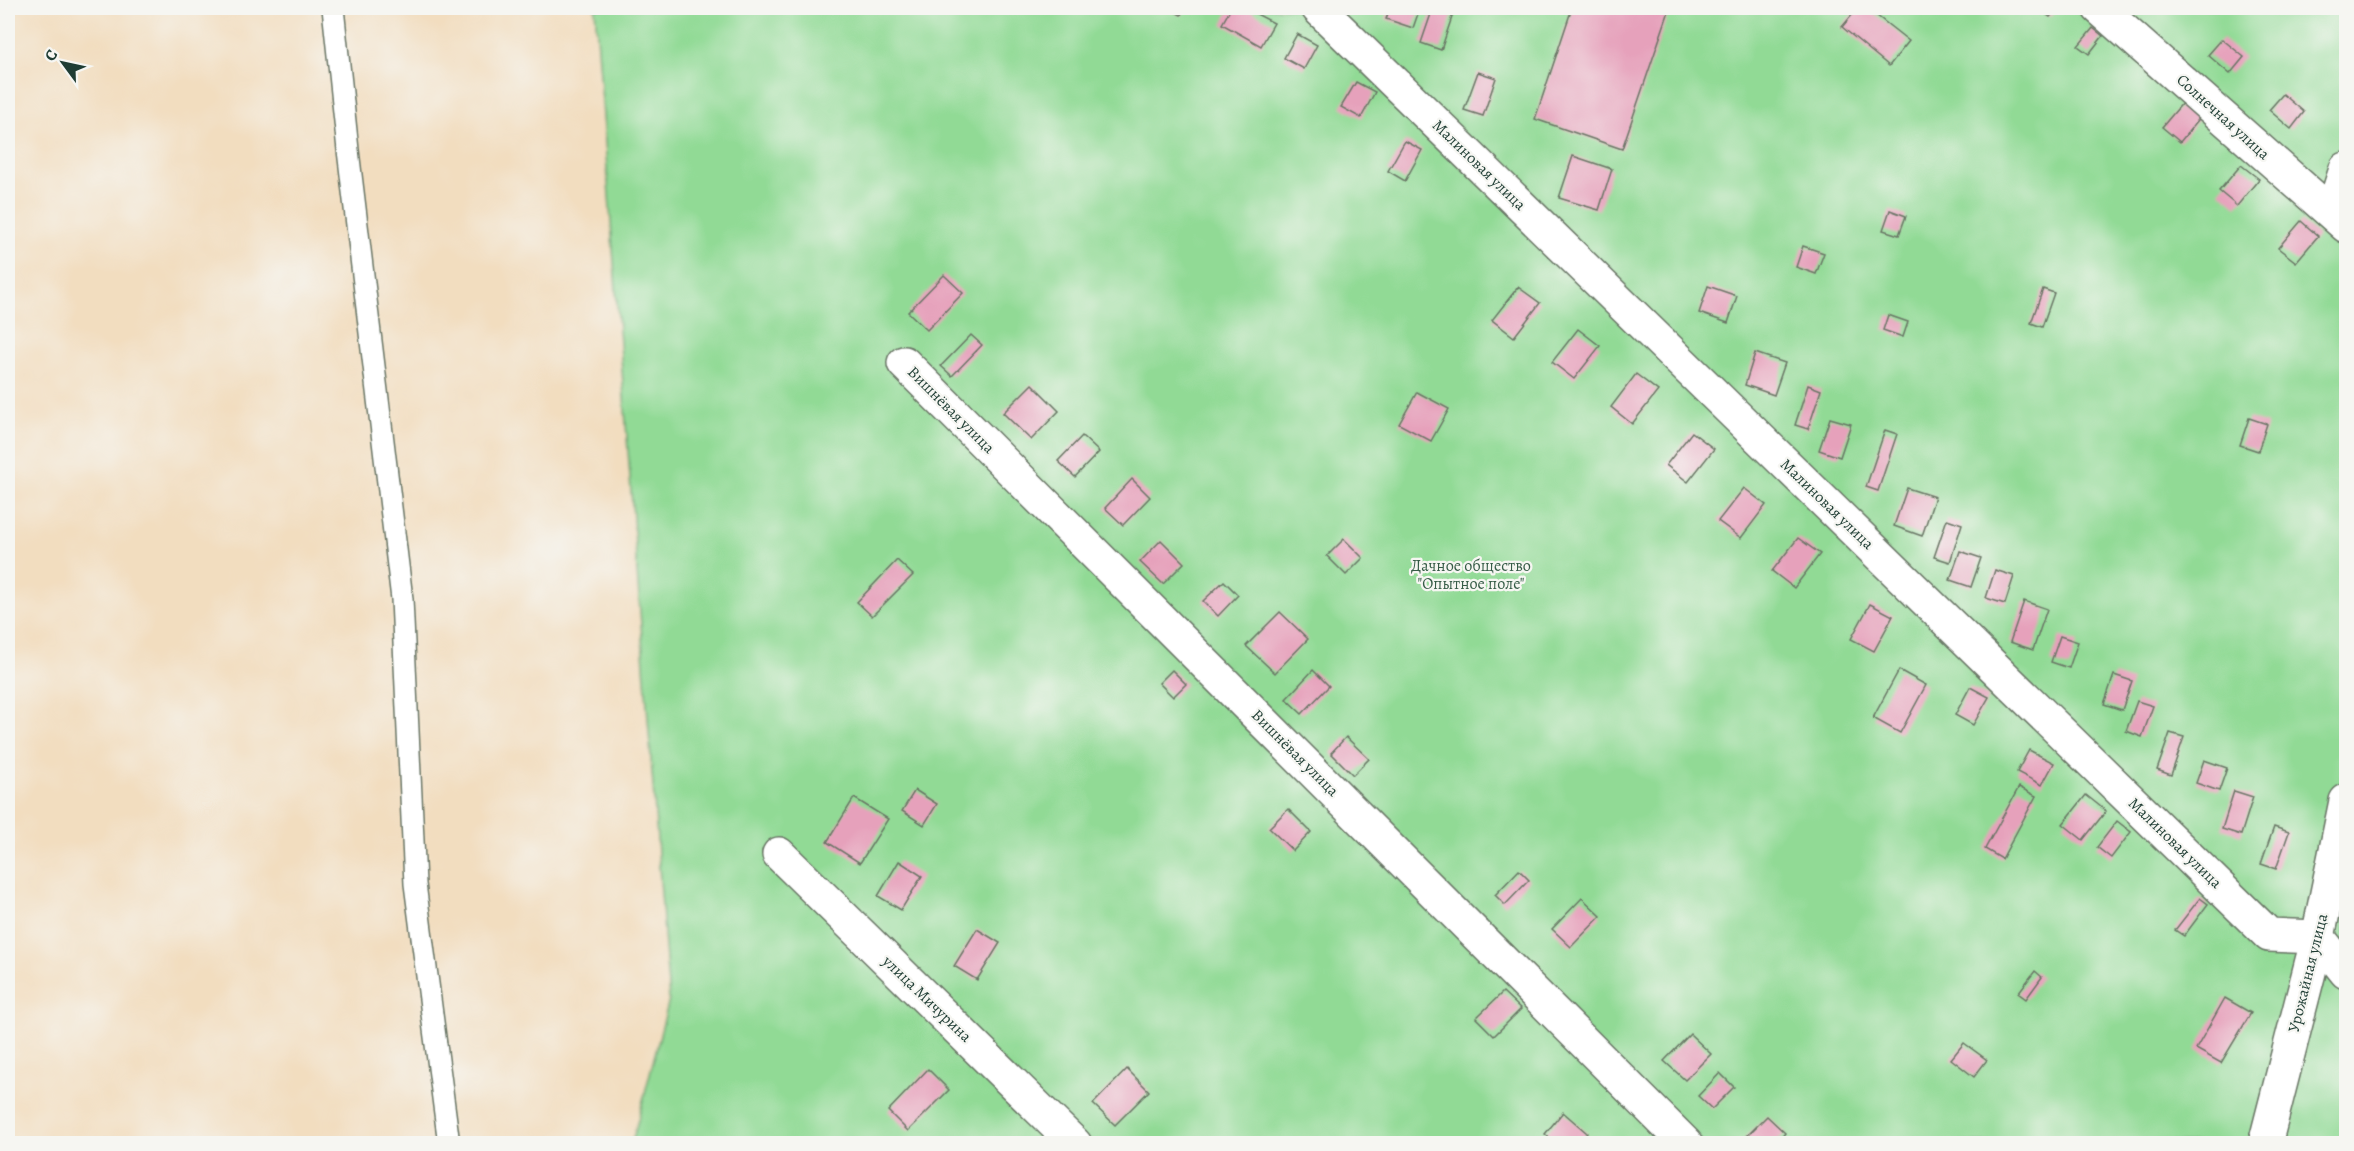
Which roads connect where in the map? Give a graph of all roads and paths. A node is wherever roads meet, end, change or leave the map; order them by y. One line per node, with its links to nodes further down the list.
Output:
1 (333, 8): 11 (lane)
2 (1318, 8): 9 (street, Малиновая улица)
3 (2100, 8): 5 (street, Солнечная улица)
4 (2346, 169): 5 (street)
5 (2339, 220)
6 (904, 363): 13 (street, Вишнёвая улица)
7 (2346, 801): 9 (street, Урожайная улица)
8 (779, 854): 12 (street, улица Мичурина)
9 (2318, 937): 10 (street); 14 (street, Урожайная улица)
10 (2346, 972)
11 (449, 1143)
12 (1075, 1143)
13 (1686, 1143)
14 (2265, 1143)

